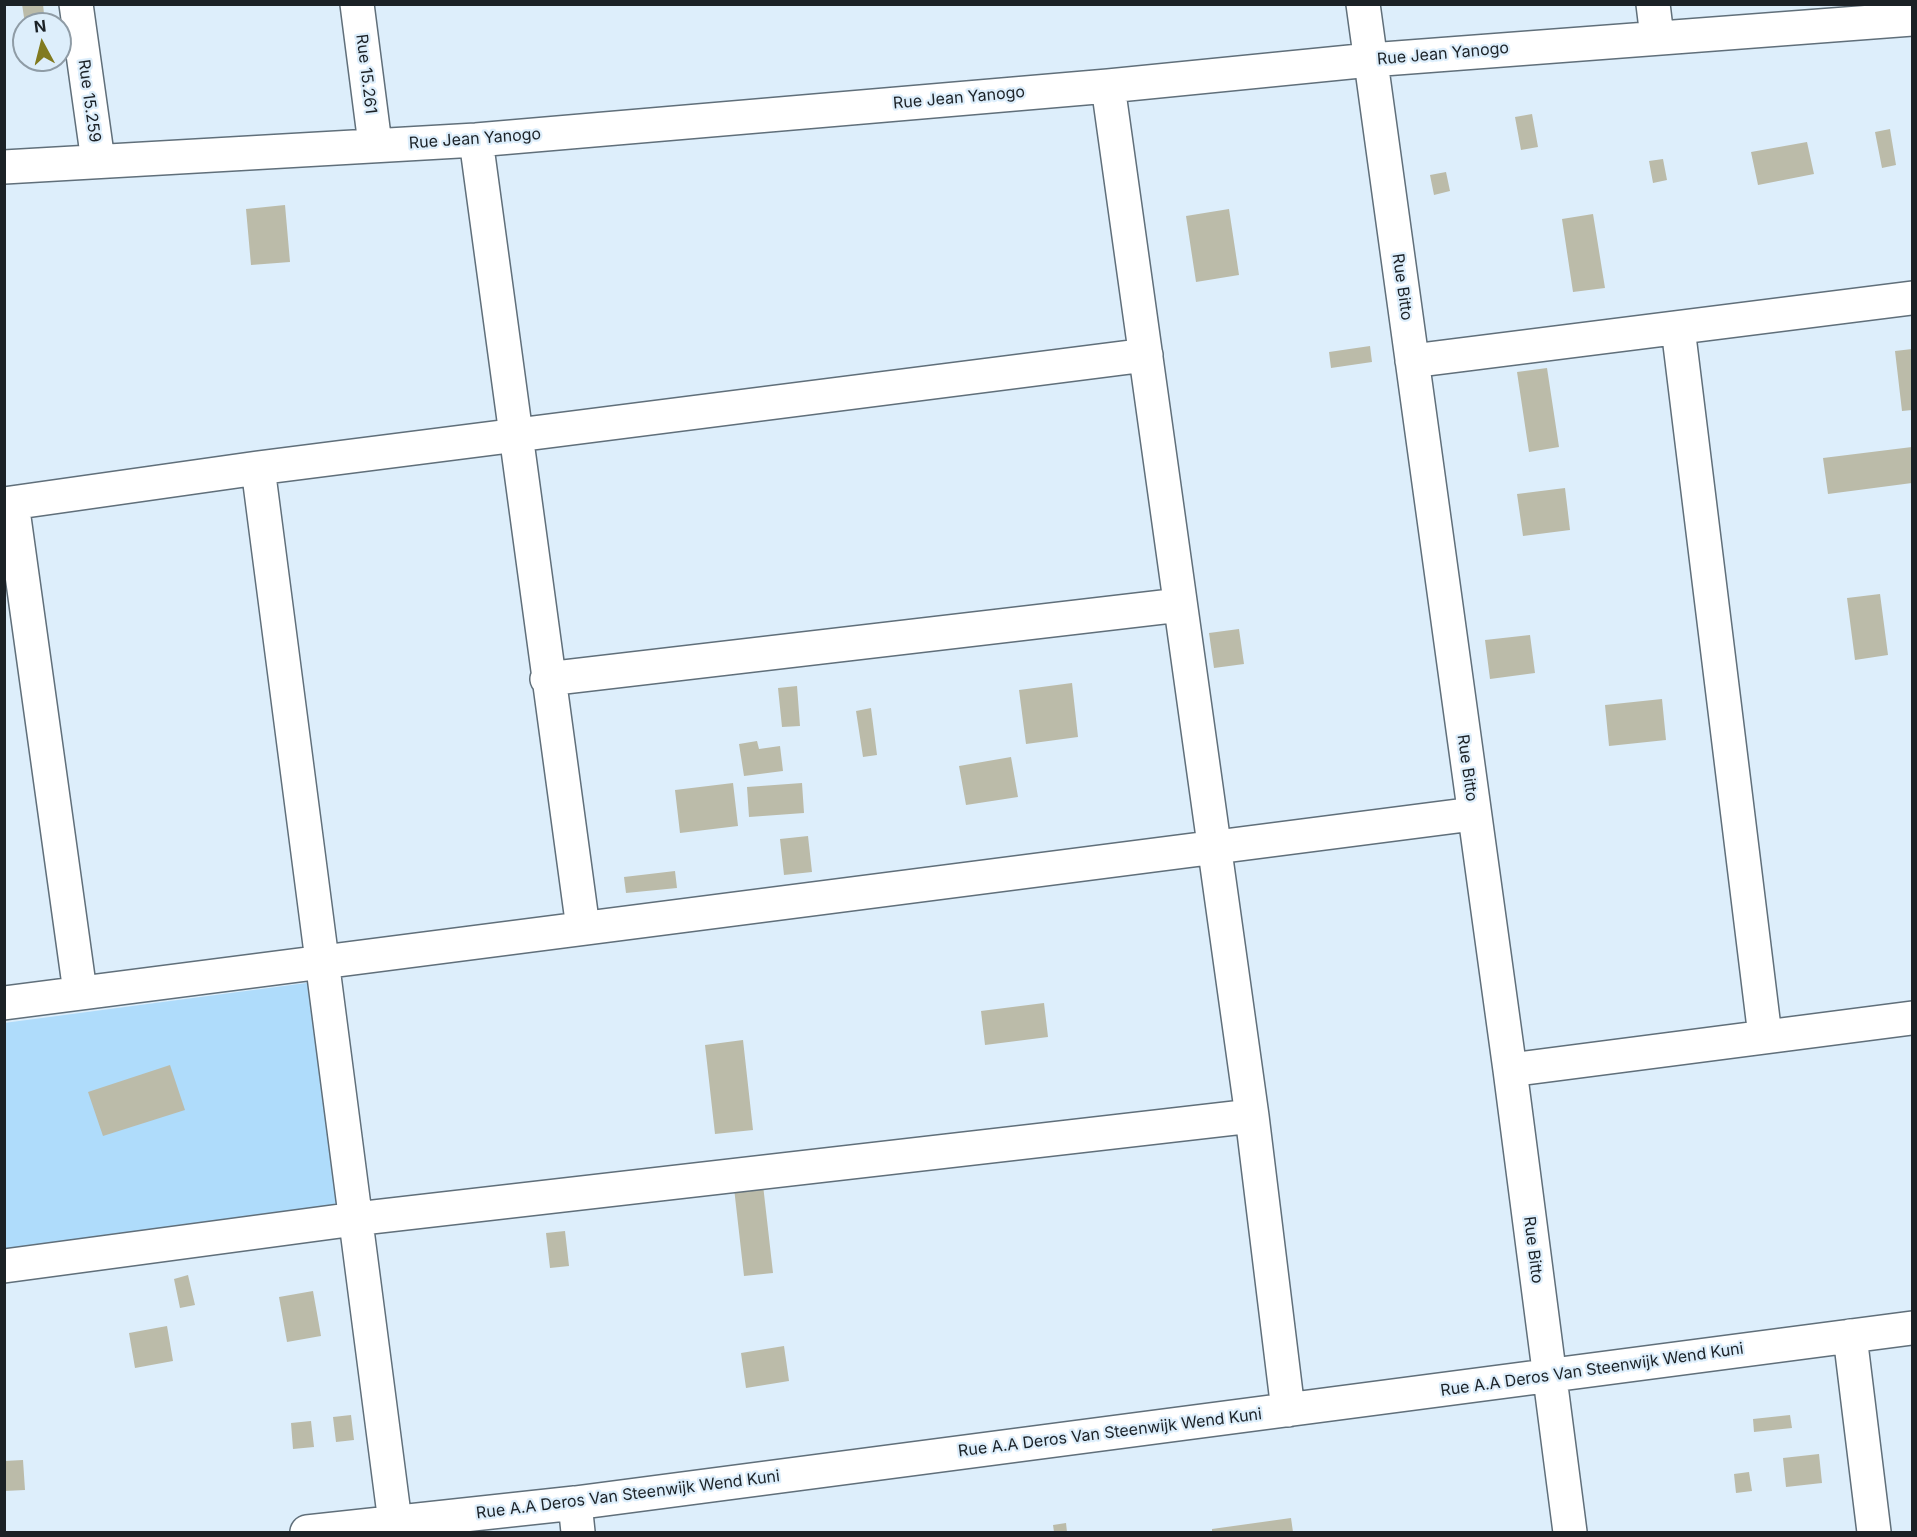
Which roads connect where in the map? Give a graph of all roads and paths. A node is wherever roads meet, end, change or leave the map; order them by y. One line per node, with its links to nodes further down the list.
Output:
1 (76, 4): 11 (street, Rue 15.259)
2 (357, 4): 10 (street, Rue 15.261)
3 (1363, 4): 7 (street, Rue Bitto)
4 (1653, 4): 6 (street)
5 (1912, 19): 6 (street, Rue Jean Yanogo)
6 (1657, 37): 7 (street, Rue Jean Yanogo)
7 (1370, 60): 8 (street, Rue Jean Yanogo); 16 (street, Rue Bitto)
8 (1108, 86): 9 (street, Rue Jean Yanogo); 15 (street)
9 (476, 140): 10 (street, Rue Jean Yanogo); 17 (street)
10 (375, 144): 11 (street, Rue Jean Yanogo)
11 (98, 161): 12 (street, Rue Jean Yanogo)
12 (4, 167)
13 (1912, 298): 14 (street)
14 (1678, 328): 16 (street); 29 (street)
15 (1146, 355): 17 (street); 20 (street)
16 (1412, 361): 22 (street, Rue Bitto)
17 (516, 436): 18 (street); 21 (street)
18 (258, 468): 19 (street); 25 (street)
19 (8, 503): 26 (street)
20 (1180, 605): 21 (street); 23 (street)
21 (547, 679): 24 (street)
22 (1473, 814): 23 (street); 30 (street, Rue Bitto)
23 (1215, 847): 24 (street); 31 (street)
24 (583, 928): 25 (street)
25 (322, 962): 26 (street); 32 (street)
26 (80, 992): 27 (street)
27 (4, 1003)
28 (1912, 1018): 29 (street)
29 (1765, 1036): 30 (street)
30 (1510, 1070): 36 (street, Rue Bitto)
31 (1252, 1116): 32 (street); 37 (street)
32 (355, 1219): 33 (street); 39 (street)
33 (4, 1266)
34 (1912, 1328): 35 (street, Rue A.A Deros Van Steenwijk Wend Kuni)
35 (1850, 1336): 36 (street, Rue A.A Deros Van Steenwijk Wend Kuni); 42 (street)
36 (1549, 1376): 37 (street, Rue A.A Deros Van Steenwijk Wend Kuni); 41 (street, Rue Bitto)
37 (1288, 1410): 38 (street, Rue A.A Deros Van Steenwijk Wend Kuni)
38 (576, 1518): 39 (street, Rue A.A Deros Van Steenwijk Wend Kuni)
39 (395, 1522): 40 (street, Rue A.A Deros Van Steenwijk Wend Kuni)
40 (307, 1533)
41 (1570, 1533)
42 (1874, 1533)

